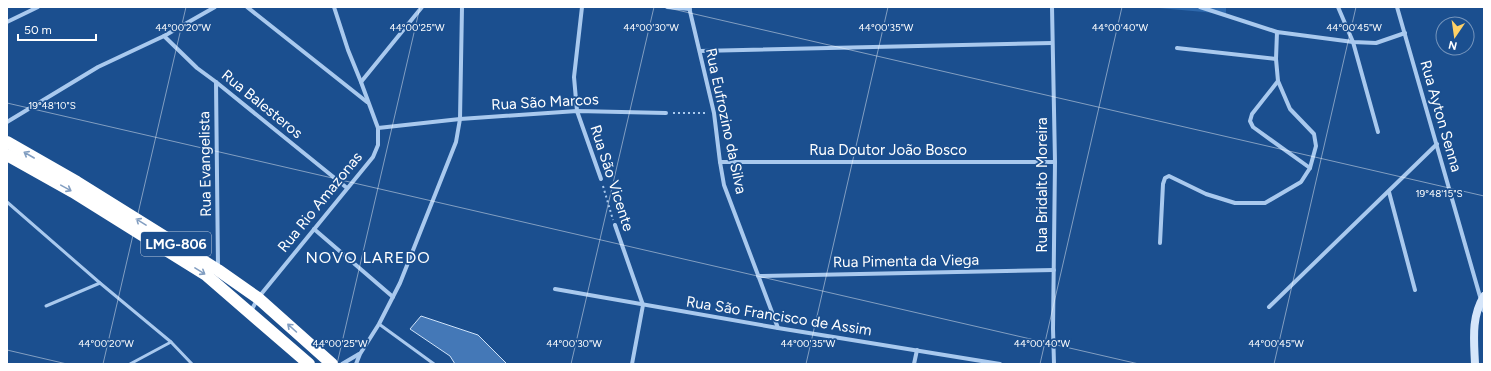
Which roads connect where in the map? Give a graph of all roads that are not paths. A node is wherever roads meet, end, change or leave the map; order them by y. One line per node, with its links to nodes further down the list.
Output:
1 (38, 7): 14 (street)
2 (215, 7): 17 (street)
3 (247, 7): 26 (street)
4 (334, 7): 25 (street, Rua Rio Amazonas)
5 (422, 7): 25 (street)
6 (462, 7): 29 (street)
7 (582, 7): 27 (street, Rua São Vicente)
8 (667, 7): 13 (street)
9 (1052, 7): 19 (street, Rua Bridalto Moreira)
10 (1200, 7): 15 (street)
11 (1338, 7): 18 (street)
12 (1397, 7): 16 (street, Rua Ayton Senna)
13 (689, 8): 21 (street, Rua Eufrozino da Silva)
14 (7, 22)
15 (1277, 32): 18 (street); 22 (street)
16 (1405, 33): 18 (street); 34 (street, Rua Ayton Senna)
17 (164, 36): 24 (street, Rua Balesteros); 30 (street)
18 (1353, 42): 32 (street)
19 (1052, 43): 21 (street); 37 (street, Rua Bridalto Moreira)
20 (1177, 48): 22 (street)
21 (700, 51): 36 (street, Rua Eufrozino da Silva)
22 (1276, 59): 23 (street)
23 (1278, 81): 38 (street); 38 (street)
24 (216, 82): 40 (street, Rua Balesteros); 46 (street, Rua Evangelista)
25 (361, 82): 26 (street, Rua Rio Amazonas)
26 (368, 103): 31 (street, Rua Rio Amazonas)
27 (577, 111): 28 (street, Rua São Marcos); 29 (street, Rua São Marcos); 39 (street, Rua São Vicente)
28 (666, 112)
29 (460, 119): 31 (street, Rua São Marcos); 52 (street)
30 (7, 122)
31 (378, 128): 40 (street, Rua Rio Amazonas)
32 (1378, 132)
33 (7, 142): 46 (highway, LMG-806, one-way to 33)
34 (1437, 144): 41 (street); 54 (street, Rua Ayton Senna)
35 (7, 155): 58 (highway, LMG-806, one-way to 58)
36 (720, 162): 37 (street, Rua Doutor João Bosco); 48 (street, Rua Eufrozino da Silva)
37 (1055, 162): 47 (street, Rua Bridalto Moreira)
38 (1310, 168): 45 (street)
39 (601, 179)
40 (347, 188): 44 (street, Rua Rio Amazonas)
41 (1389, 192): 51 (street); 57 (street)
42 (7, 202): 49 (lane)
43 (615, 224): 55 (street, Rua São Vicente)
44 (314, 229): 52 (street); 53 (street, Rua Rio Amazonas)
45 (1160, 243)
46 (218, 270): 53 (highway, LMG-806)
47 (1054, 270): 48 (street, Rua Pimenta da Viega); 74 (street, Rua Bridalto Moreira)
48 (758, 276): 60 (street, Rua Eufrozino da Silva)
49 (100, 283): 56 (lane); 61 (lane)
50 (556, 289): 55 (street, Rua São Francisco de Assim)
51 (1415, 290)
52 (393, 297): 59 (street)
53 (258, 298): 58 (street, Rua Rio Amazonas); 67 (highway, LMG-806, one-way to 53)
54 (1482, 303): 75 (street)
55 (643, 305): 60 (street, Rua São Francisco de Assim); 71 (street)
56 (46, 306)
57 (1269, 308)
58 (250, 312): 66 (highway, LMG-806)
59 (379, 324): 63 (street); 70 (lane)
60 (778, 328): 62 (street, Rua São Francisco de Assim)
61 (171, 342): 64 (lane); 65 (lane)
62 (917, 350): 72 (street); 73 (street, Rua São Francisco de Assim)
63 (360, 354): 68 (street); 69 (street)
64 (130, 364)
65 (192, 364)
66 (309, 364)
67 (332, 364)
68 (342, 364)
69 (356, 364)
70 (434, 364)
71 (632, 364)
72 (914, 364)
73 (1000, 364)
74 (1054, 364)
75 (1475, 364)

